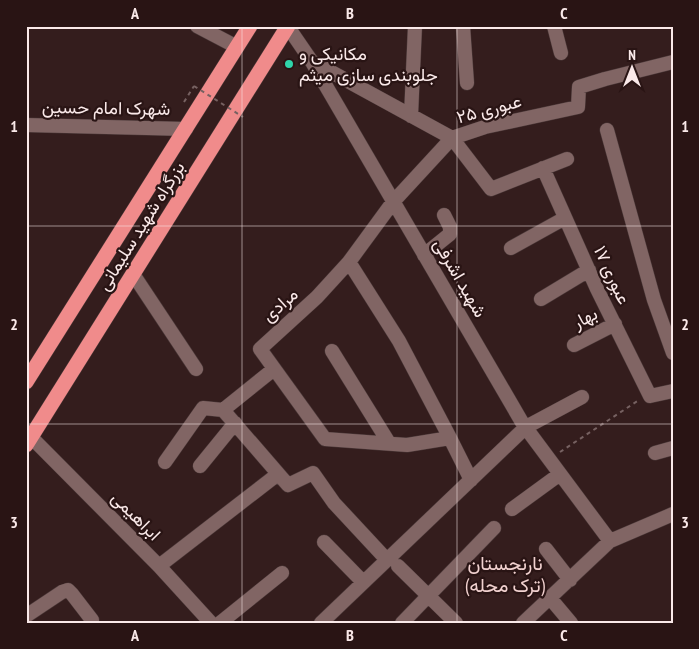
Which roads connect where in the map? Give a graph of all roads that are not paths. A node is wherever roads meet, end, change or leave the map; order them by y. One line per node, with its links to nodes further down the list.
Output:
1 (197, 26): 7 (street)
2 (250, 26): 7 (highway, بزرگراه شهید سلیمانی)
3 (415, 26): 12 (street)
4 (463, 26): 11 (street)
5 (554, 26): 8 (street)
6 (288, 27): 9 (street, شهید اشرفی); 26 (highway, بزرگراه شهید سلیمانی)
7 (237, 48): 14 (highway, بزرگراه شهید سلیمانی)
8 (561, 53)
9 (312, 62): 12 (street, عبوری ۲۵); 19 (street, شهید اشرفی)
10 (673, 62): 16 (street, عبوری ۲۵)
11 (467, 83)
12 (411, 116): 16 (street, عبوری ۲۵)
13 (26, 125): 14 (street, شهرک امام حسین)
14 (186, 129): 34 (highway, بزرگراه شهید سلیمانی)
15 (606, 130): 31 (street)
16 (452, 138): 18 (street); 19 (street, مرادی)
17 (567, 159): 18 (street)
18 (543, 168): 21 (street, عبوری ۱۷)
19 (393, 202): 23 (street, شهید اشرفی); 24 (street, مرادی)
20 (444, 215): 23 (street)
21 (565, 218): 22 (street); 25 (street, عبوری ۱۷)
22 (511, 248)
23 (424, 255): 39 (street, شهید اشرفی)
24 (349, 262): 33 (street, مرادی); 40 (street)
25 (589, 270): 27 (street); 28 (street, عبوری ۱۷)
26 (133, 274): 32 (street); 41 (highway, بزرگراه شهید سلیمانی)
27 (541, 299)
28 (615, 324): 29 (street, بهار); 35 (street, عبوری ۱۷)
29 (574, 345)
30 (332, 351): 42 (street)
31 (673, 353)
32 (196, 369)
33 (274, 369): 37 (street); 42 (street, مرادی)
34 (26, 382)
35 (673, 391)
36 (582, 397): 39 (street)
37 (223, 410): 38 (street); 45 (street)
38 (235, 423): 46 (street); 47 (street)
39 (526, 427): 48 (street, شهید اشرفی); 49 (street)
40 (450, 438): 42 (street); 49 (street)
41 (29, 441): 57 (street, ابراهیمی)
42 (389, 444)
43 (673, 448): 44 (street)
44 (655, 453)
45 (165, 462)
46 (200, 466)
47 (278, 474): 56 (street); 57 (street)
48 (560, 474): 50 (street); 53 (street, شهید اشرفی)
49 (471, 480): 56 (street)
50 (512, 509)
51 (672, 518): 53 (street)
52 (494, 528): 61 (street)
53 (610, 541): 59 (street)
54 (324, 542): 60 (street)
55 (546, 550): 59 (street)
56 (393, 563): 60 (street); 61 (street)
57 (159, 566): 65 (street, ابراهیمی)
58 (282, 573): 66 (street)
59 (570, 580): 62 (street)
60 (363, 582): 67 (street)
61 (428, 595): 68 (street); 69 (street)
62 (550, 598): 70 (street); 71 (street)
63 (26, 616): 64 (street)
64 (92, 620)
65 (211, 623)
66 (220, 623)
67 (321, 623)
68 (402, 623)
69 (456, 623)
70 (523, 623)
71 (571, 623)

